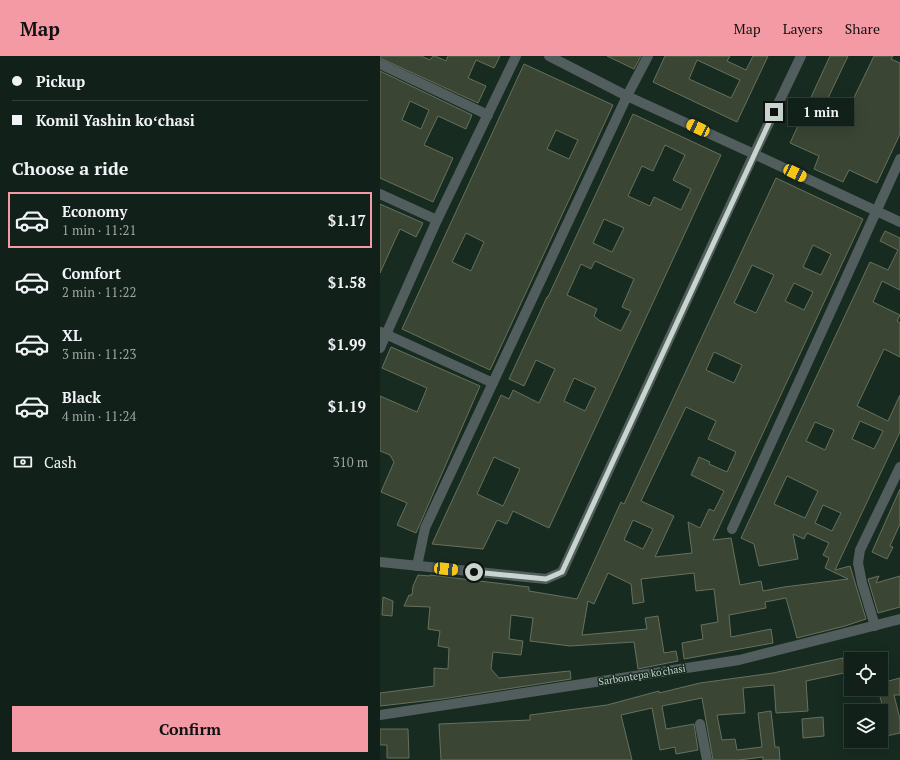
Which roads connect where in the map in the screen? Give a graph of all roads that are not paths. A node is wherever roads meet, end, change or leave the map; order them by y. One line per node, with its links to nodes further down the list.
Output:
1 (516, 56): 7 (street)
2 (549, 56): 6 (street)
3 (648, 56): 6 (street)
4 (801, 56): 8 (street)
5 (380, 64): 7 (street)
6 (627, 96): 8 (street); 16 (street)
7 (488, 115): 12 (street)
8 (754, 154): 11 (street); 20 (street)
9 (900, 159): 11 (street)
10 (380, 194): 12 (street)
11 (877, 212): 13 (street); 18 (street)
12 (437, 220): 14 (street)
13 (900, 222)
14 (383, 333): 15 (street); 16 (street)
15 (380, 348)
16 (494, 383): 20 (street)
17 (900, 467): 22 (street)
18 (732, 529)
19 (380, 562): 20 (street)
20 (417, 566)
21 (900, 619): 22 (street, Sarbontepa ko'chasi)
22 (875, 626): 23 (street, Sarbontepa ko'chasi)
23 (380, 715)
24 (700, 724): 25 (street)
25 (707, 760)

